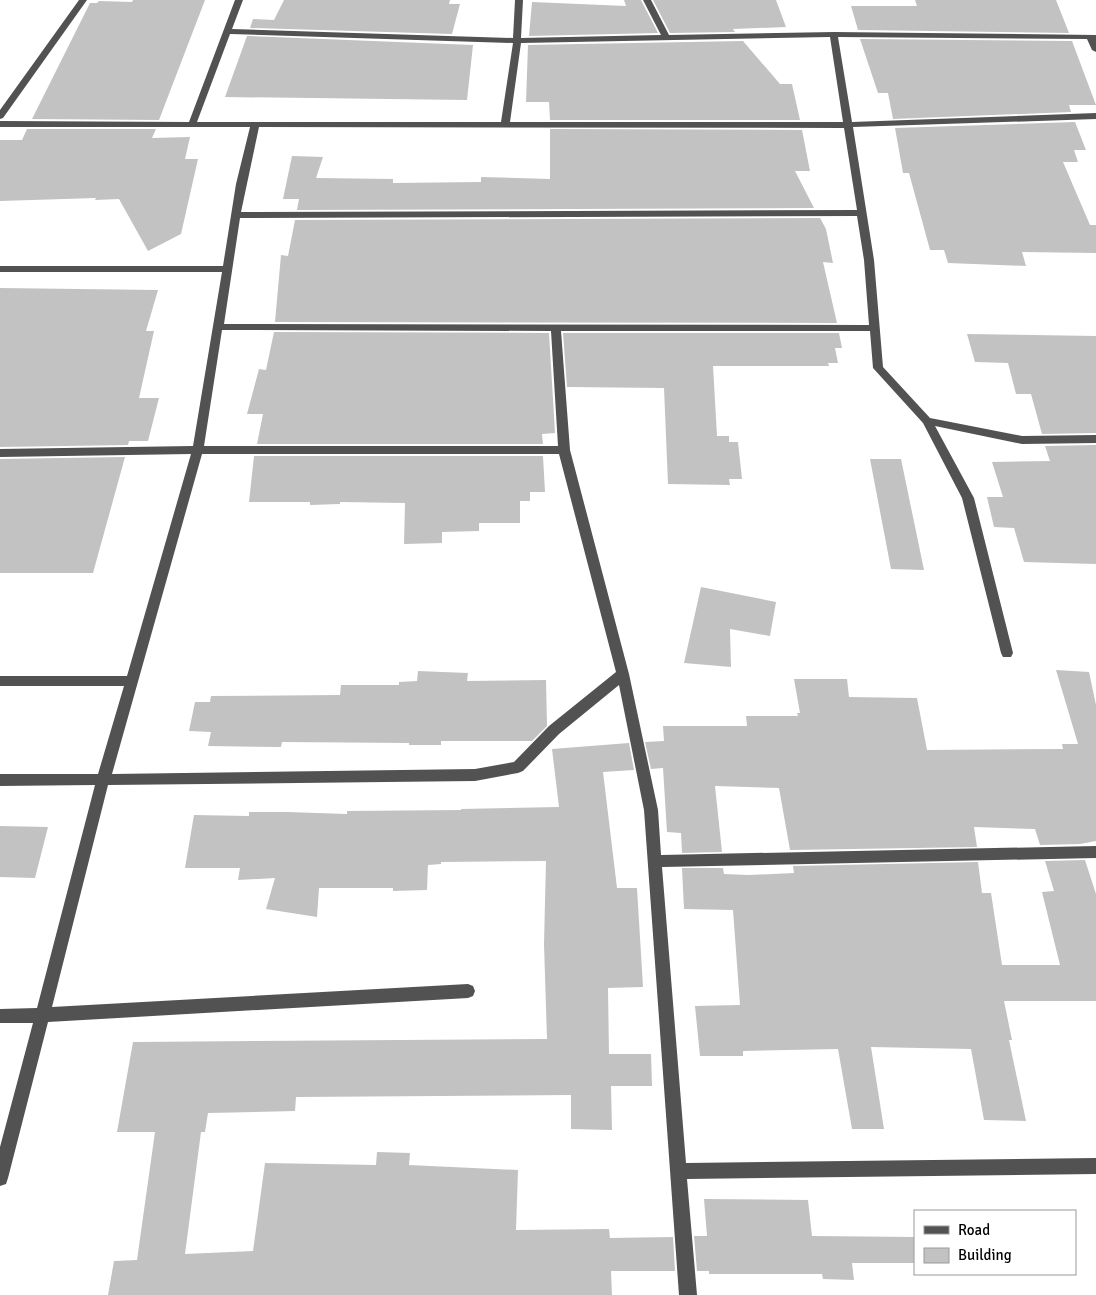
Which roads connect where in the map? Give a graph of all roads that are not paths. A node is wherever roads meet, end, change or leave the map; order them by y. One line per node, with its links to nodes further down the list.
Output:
1 (83, 0): 11 (street)
2 (239, 0): 5 (street)
3 (519, 0): 9 (street)
4 (647, 0): 8 (street)
5 (227, 31): 9 (street); 14 (street)
6 (834, 34): 7 (street); 8 (street); 17 (street)
7 (1093, 37): 10 (street)
8 (667, 39): 9 (street)
9 (517, 41): 16 (street)
10 (1096, 50)
11 (0, 116)
12 (1096, 116): 17 (street)
13 (0, 124): 14 (street)
14 (192, 124): 15 (street)
15 (254, 124): 16 (street); 19 (street)
16 (505, 124): 17 (street)
17 (848, 125): 18 (street)
18 (861, 213): 19 (street); 24 (street)
19 (236, 215): 21 (street)
20 (0, 269): 21 (street)
21 (227, 269): 22 (street)
22 (218, 327): 23 (street); 27 (street)
23 (556, 327): 24 (street); 28 (street)
24 (875, 328): 25 (street)
25 (927, 421): 26 (street); 30 (street)
26 (1096, 439)
27 (198, 450): 28 (street); 29 (street); 33 (street)
28 (564, 450): 31 (street)
29 (0, 453)
30 (1007, 653)
31 (623, 674): 35 (street); 37 (street)
32 (0, 681): 33 (street)
33 (131, 681): 35 (street)
34 (0, 780): 35 (street)
35 (103, 780): 39 (street)
36 (1096, 852): 37 (street)
37 (654, 861): 42 (street)
38 (468, 991): 39 (street)
39 (42, 1015): 40 (street); 43 (street)
40 (0, 1016)
41 (1096, 1166): 42 (street)
42 (679, 1172): 44 (street)
43 (0, 1178)
44 (688, 1295)

